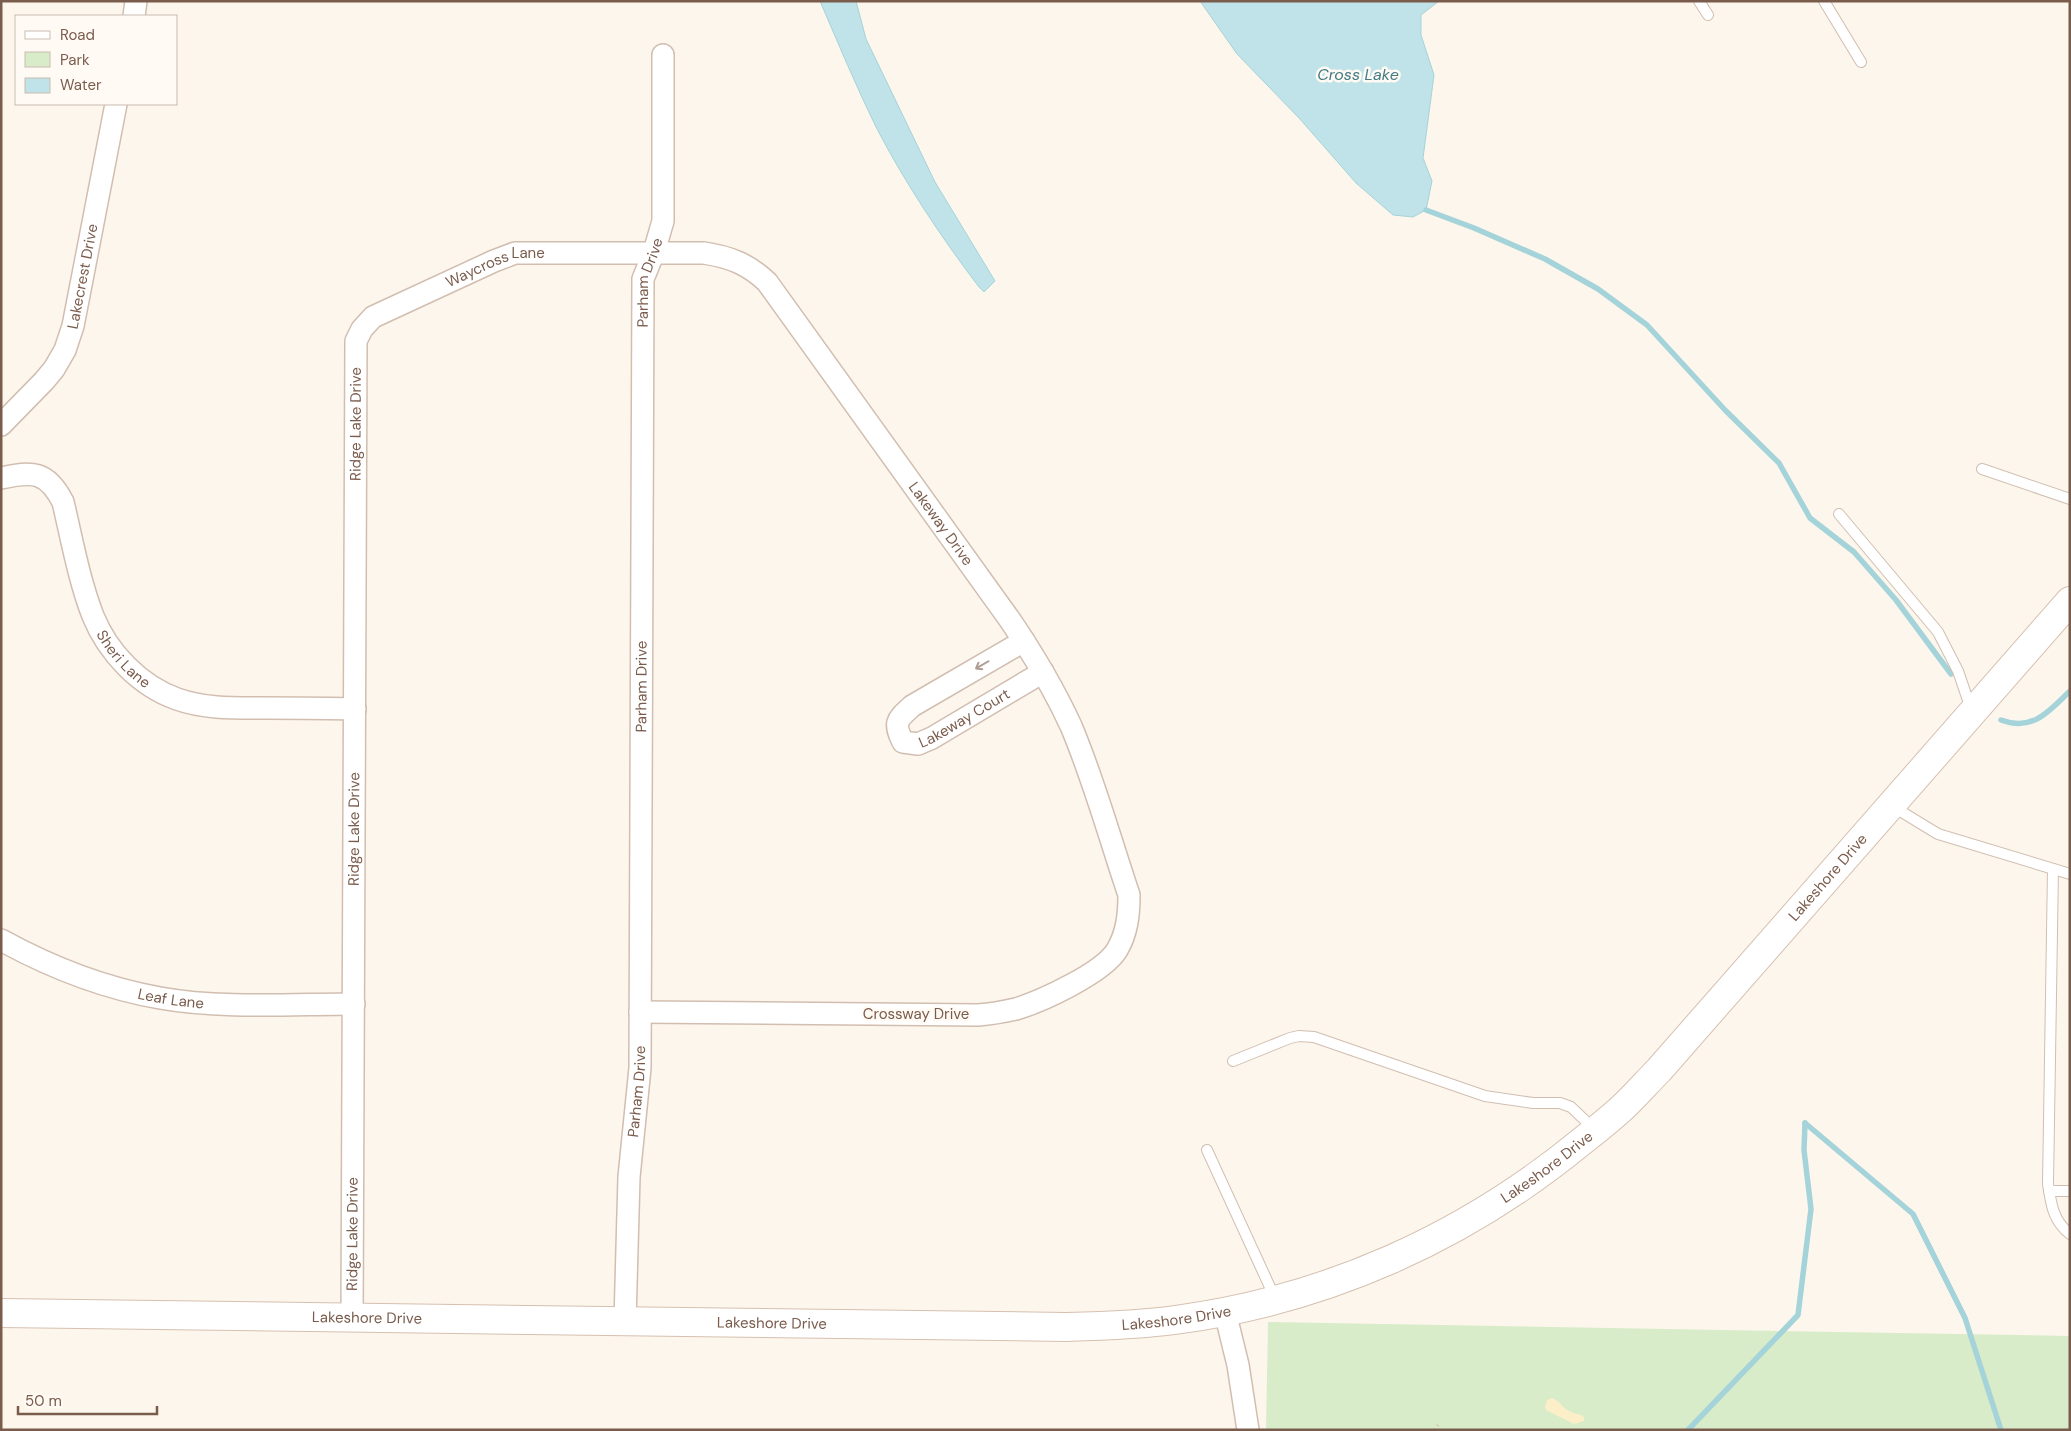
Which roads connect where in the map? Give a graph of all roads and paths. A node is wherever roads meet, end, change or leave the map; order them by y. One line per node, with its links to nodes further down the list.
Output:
1 (136, 1): 4 (street)
2 (1699, 1): 5 (lane)
3 (1824, 1): 7 (lane)
4 (134, 15)
5 (1708, 15)
6 (663, 55): 9 (street, Parham Drive)
7 (1861, 62)
8 (116, 105): 11 (street, Lakecrest Drive)
9 (654, 252): 10 (street, Waycross Lane); 17 (street, Lakeway Drive); 27 (street, Parham Drive)
10 (356, 340): 19 (street, Ridge Lake Drive)
11 (1, 425)
12 (1982, 470): 14 (lane)
13 (1, 478): 19 (street, Sheri Lane)
14 (2070, 499)
15 (1839, 514): 20 (lane)
16 (2070, 601): 20 (main road, Lakeshore Drive)
17 (1024, 641): 18 (street, Lakeway Drive); 18 (street, Lakeway Court, one-way to 18)
18 (1043, 672): 24 (street, Lakeway Drive)
19 (355, 708): 26 (street, Ridge Lake Drive)
20 (1972, 712): 21 (main road, Lakeshore Drive)
21 (1891, 806): 22 (lane); 29 (main road, Lakeshore Drive)
22 (2053, 870): 23 (lane); 31 (lane)
23 (2070, 874)
24 (1129, 895): 27 (street, Crossway Drive)
25 (1, 940): 26 (street, Leaf Lane)
26 (354, 1004): 37 (street, Ridge Lake Drive)
27 (640, 1012): 38 (street, Parham Drive)
28 (1233, 1062): 29 (lane)
29 (1595, 1130): 34 (main road, Lakeshore Drive)
30 (1207, 1150): 34 (lane)
31 (2049, 1191): 32 (lane); 33 (lane)
32 (2070, 1191)
33 (2070, 1234)
34 (1276, 1299): 35 (main road, Lakeshore Drive)
35 (1225, 1312): 38 (main road, Lakeshore Drive); 40 (street)
36 (1, 1313): 37 (main road, Lakeshore Drive)
37 (352, 1318): 38 (main road, Lakeshore Drive)
38 (625, 1322)
39 (1438, 1425): 41 (path)
40 (1248, 1430)
41 (1435, 1430)

